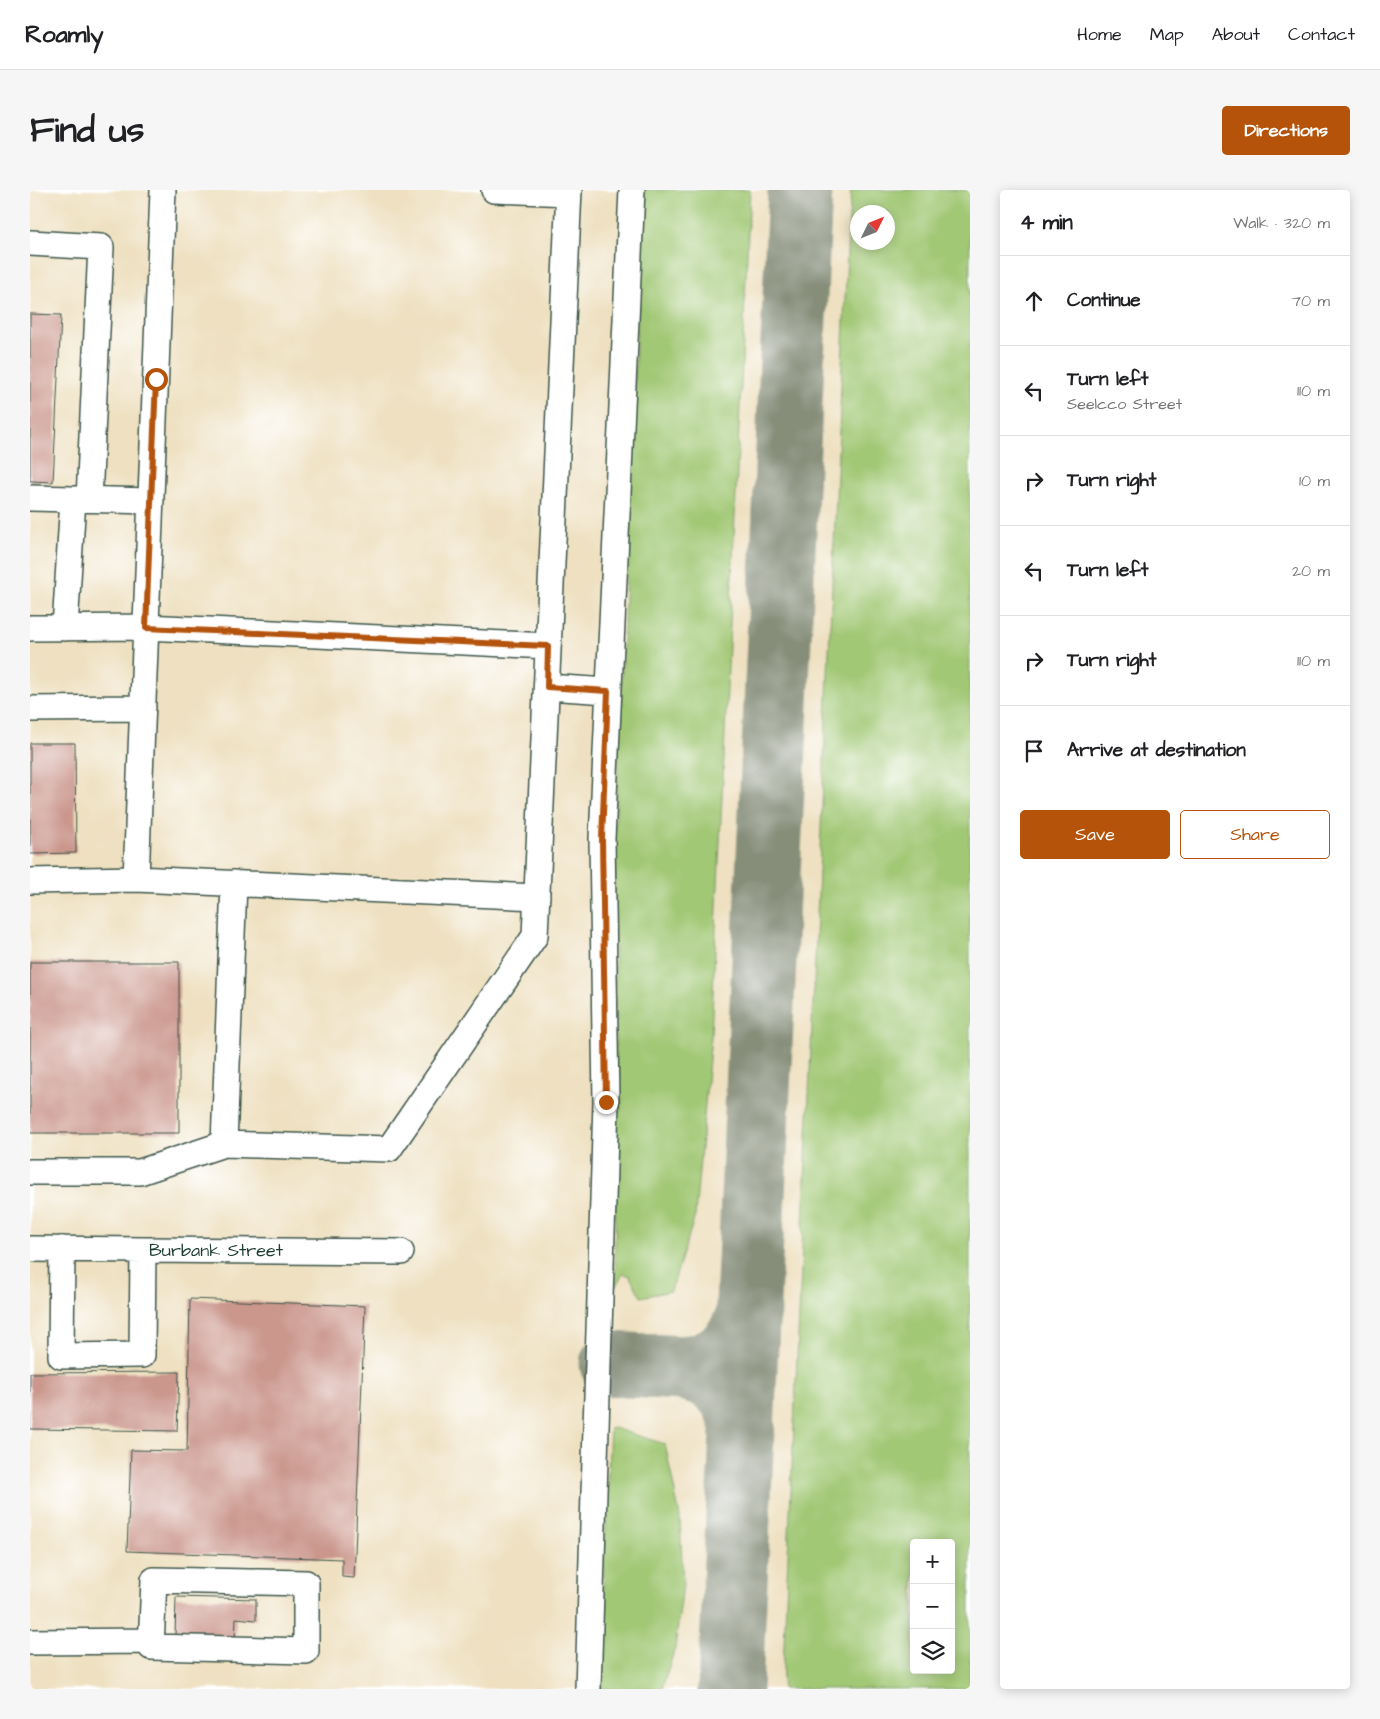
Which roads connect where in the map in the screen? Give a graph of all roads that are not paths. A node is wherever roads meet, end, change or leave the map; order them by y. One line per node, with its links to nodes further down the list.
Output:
1 (163, 190): 8 (street)
2 (494, 190): 4 (street)
3 (632, 190): 14 (street)
4 (569, 192): 12 (street)
5 (30, 243): 7 (street)
6 (30, 498): 7 (street)
7 (81, 499): 8 (street); 10 (street)
8 (151, 501): 11 (street)
9 (30, 628): 10 (street)
10 (65, 628): 11 (street)
11 (146, 628): 12 (street); 15 (street)
12 (548, 646): 13 (street)
13 (547, 687): 14 (street); 20 (street)
14 (608, 691): 29 (street)
15 (143, 708): 16 (street); 17 (street)
16 (30, 709)
17 (136, 879): 18 (street); 19 (street)
18 (30, 882)
19 (234, 883): 20 (street); 21 (street)
20 (537, 897): 21 (street)
21 (224, 1144): 22 (street)
22 (30, 1172)
23 (30, 1249): 24 (street, Burbank Street)
24 (62, 1249): 25 (street, Burbank Street); 25 (street)
25 (143, 1250): 26 (street, Burbank Street)
26 (401, 1252)
27 (142, 1640): 27 (street); 28 (street)
28 (30, 1642)
29 (588, 1689)

